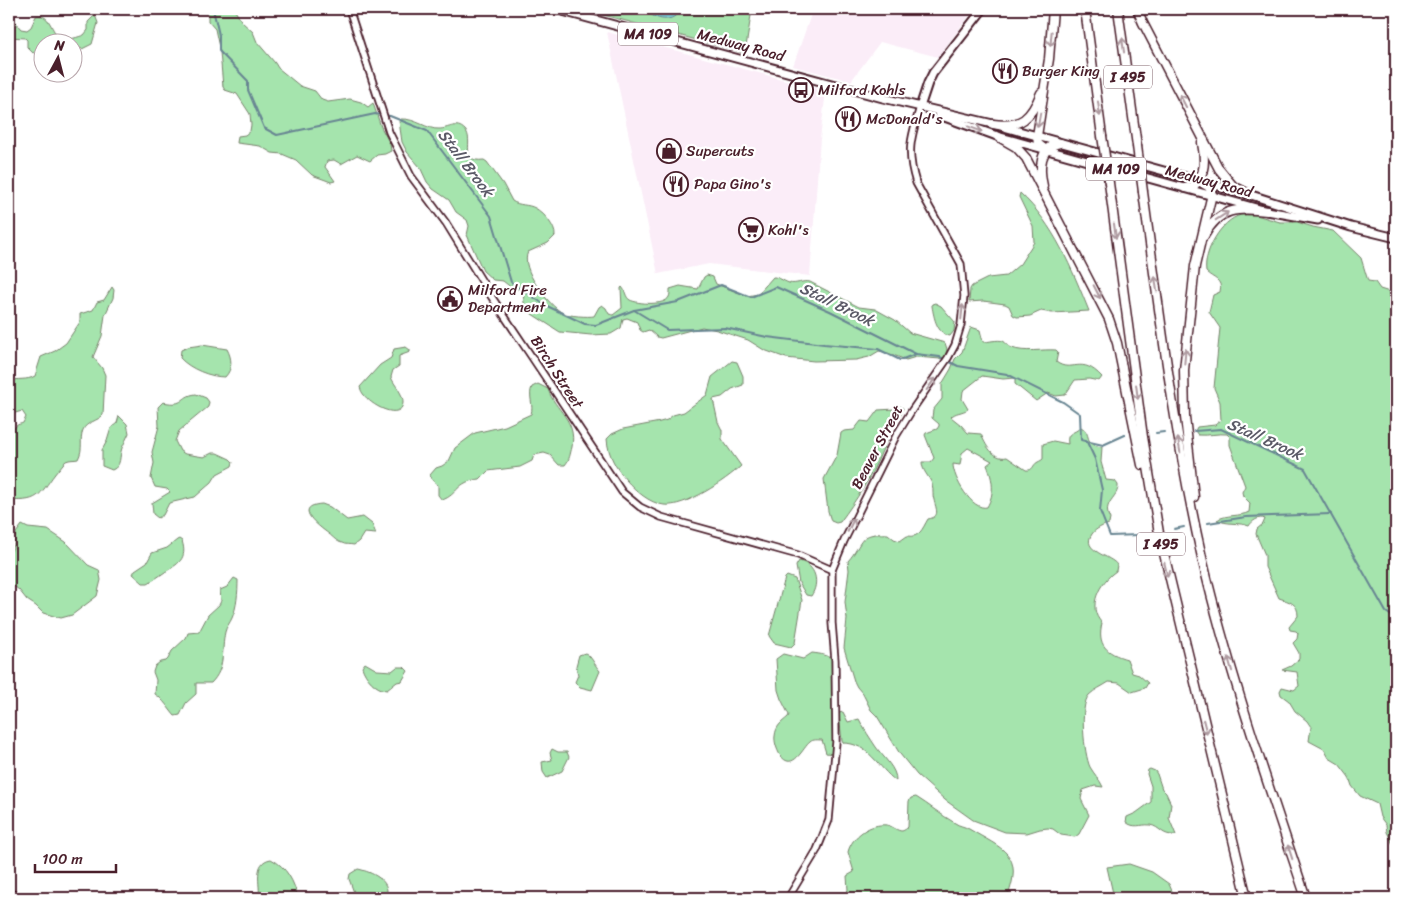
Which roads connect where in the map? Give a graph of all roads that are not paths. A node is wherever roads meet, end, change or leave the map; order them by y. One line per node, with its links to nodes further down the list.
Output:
1 (349, 9): 27 (street, Birch Street)
2 (555, 9): 9 (main road, Medway Road / MA 109)
3 (983, 9): 9 (main road, Beaver Street)
4 (1053, 9): 8 (highway, one-way to 8)
5 (1085, 9): 25 (highway, I 495, one-way to 25, bridge)
6 (1118, 9): 26 (highway, I 495, one-way to 6, bridge)
7 (1137, 9): 11 (highway, one-way to 7)
8 (1047, 69): 10 (highway); 13 (highway, one-way to 13)
9 (920, 107): 10 (main road, Medway Road / MA 109); 12 (main road, Medway Road / MA 109, one-way to 12); 27 (street, Beaver Street, one-way to 9)
10 (993, 124): 13 (main road, Medway Road / MA 109)
11 (1198, 129): 16 (highway); 18 (highway)
12 (997, 136): 15 (main road, Medway Road / MA 109); 20 (highway)
13 (1037, 136): 14 (main road, Medway Road / MA 109); 15 (highway)
14 (1060, 143): 15 (highway); 16 (main road, Medway Road / MA 109)
15 (1046, 150): 17 (main road, Medway Road / MA 109); 20 (highway)
16 (1199, 181): 17 (highway); 18 (main road, Medway Road / MA 109); 19 (highway)
17 (1185, 188): 19 (main road, Medway Road / MA 109)
18 (1251, 195): 22 (main road, Medway Road / MA 109)
19 (1212, 196): 21 (main road, Medway Road / MA 109); 24 (highway)
20 (1048, 200): 25 (highway, one-way to 25)
21 (1267, 211): 22 (main road, Medway Road / MA 109); 24 (highway, one-way to 21)
22 (1351, 226): 23 (main road, Medway Road / MA 109)
23 (1396, 238)
24 (1197, 255): 26 (highway, one-way to 24)
25 (1158, 533): 31 (highway, I 495, one-way to 31)
26 (1199, 544): 32 (highway, I 495, one-way to 26)
27 (832, 570): 30 (street, Beaver Street)
28 (9, 892): 29 (street)
29 (20, 898)
30 (788, 898)
31 (1246, 898)
32 (1306, 898)

